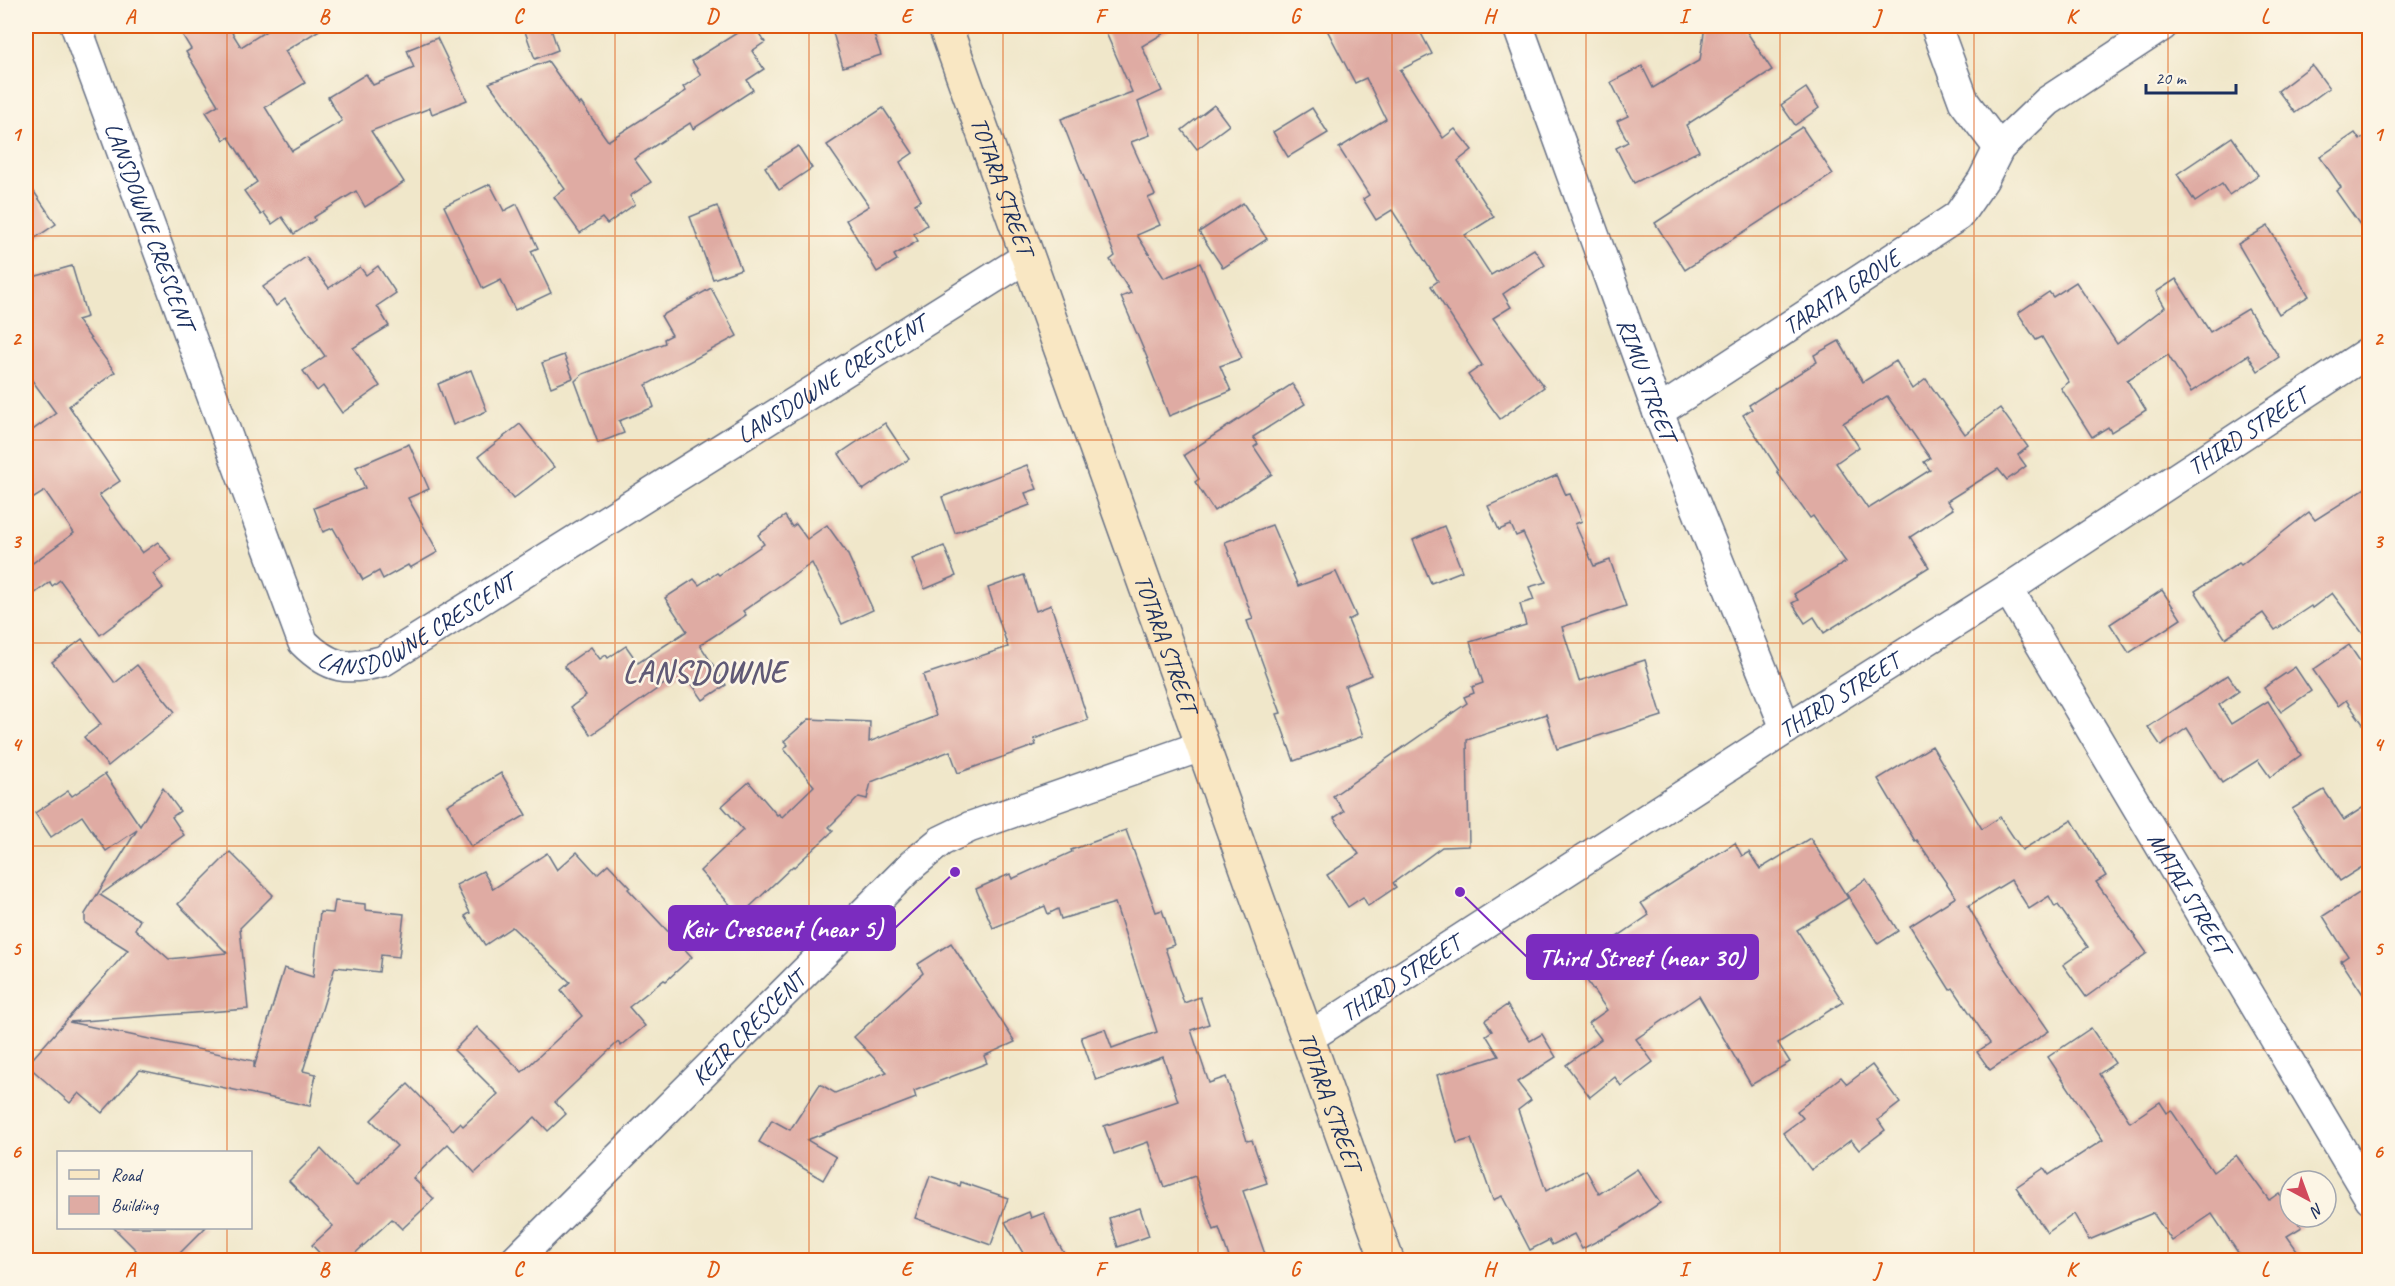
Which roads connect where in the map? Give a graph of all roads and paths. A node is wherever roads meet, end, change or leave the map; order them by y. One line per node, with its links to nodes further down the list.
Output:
1 (76, 26): 7 (street, LANSDOWNE CRESCENT)
2 (945, 26): 7 (street, TOTARA STREET)
3 (1518, 26): 9 (street, RIMU STREET)
4 (1936, 26): 6 (street)
5 (2162, 26): 6 (street, TARATA GROVE)
6 (1999, 148): 9 (street, TARATA GROVE)
7 (1027, 257): 12 (street, TOTARA STREET)
8 (2370, 351): 10 (street, THIRD STREET)
9 (1658, 412): 11 (street, RIMU STREET)
10 (2008, 588): 11 (street, THIRD STREET); 14 (street, MATAI STREET)
11 (1786, 729): 13 (street, THIRD STREET)
12 (1202, 746): 13 (street, TOTARA STREET); 15 (street, KEIR CRESCENT)
13 (1308, 1038): 16 (street, TOTARA STREET)
14 (2370, 1198)
15 (516, 1260)
16 (1387, 1260)

